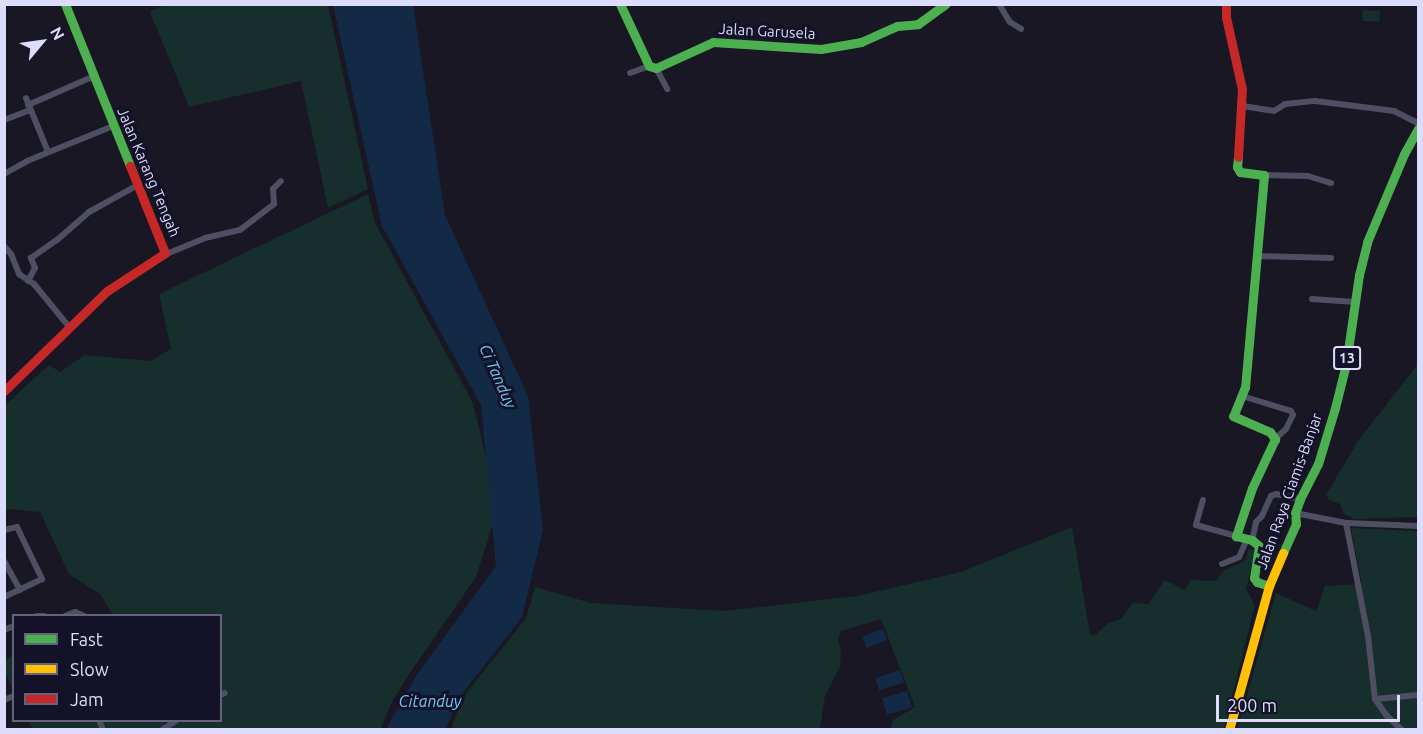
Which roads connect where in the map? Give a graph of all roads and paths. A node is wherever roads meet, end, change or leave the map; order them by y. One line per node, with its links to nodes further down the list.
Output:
1 (65, 4): 9 (main road, Jalan Karang Tengah)
2 (620, 4): 7 (main road)
3 (946, 4): 7 (main road, Jalan Garusela)
4 (999, 4): 6 (street)
5 (1226, 4): 12 (main road)
6 (1021, 29)
7 (652, 67): 8 (street); 10 (street)
8 (630, 73)
9 (92, 77): 11 (street); 15 (main road, Jalan Karang Tengah)
10 (667, 89)
11 (28, 104): 13 (street); 17 (street)
12 (1243, 106): 14 (street); 19 (main road)
13 (4, 120)
14 (1419, 123)
15 (113, 126): 17 (street); 22 (main road, Jalan Karang Tengah)
16 (1419, 129): 29 (main road, Jalan Raya Ciamis-Banjar / 13)
17 (48, 152): 18 (street)
18 (4, 174)
19 (1264, 175): 21 (street); 25 (main road)
20 (281, 181): 24 (street)
21 (1331, 183)
22 (138, 185): 24 (main road, Jalan Karang Tengah); 27 (street)
23 (4, 246): 27 (street)
24 (165, 255): 30 (main road, Jalan Karang Tengah)
25 (1257, 256): 26 (street); 32 (main road)
26 (1331, 258)
27 (28, 281): 30 (street)
28 (1312, 298): 29 (street)
29 (1355, 302): 34 (main road, Jalan Raya Ciamis-Banjar / 13)
30 (70, 328): 31 (main road, Jalan Karang Tengah)
31 (4, 391)
32 (1242, 396): 33 (main road); 33 (street)
33 (1275, 439): 40 (main road)
34 (1300, 499): 36 (main road, Jalan Raya Ciamis-Banjar / 13); 41 (street)
35 (1203, 500): 40 (street)
36 (1295, 513): 37 (street); 44 (main road, Jalan Raya Ciamis-Banjar / 13)
37 (1346, 523): 38 (street); 48 (street)
38 (1419, 526)
39 (4, 530): 45 (street)
40 (1236, 536): 41 (main road)
41 (1249, 540): 43 (street); 44 (main road)
42 (4, 561): 45 (street)
43 (1222, 564)
44 (1269, 586): 49 (main road, Jalan Raya Ciamis-Banjar / 13)
45 (20, 590): 46 (street)
46 (4, 597)
47 (1419, 694): 48 (street)
48 (1376, 699): 50 (street)
49 (1229, 729)
50 (1402, 729)

